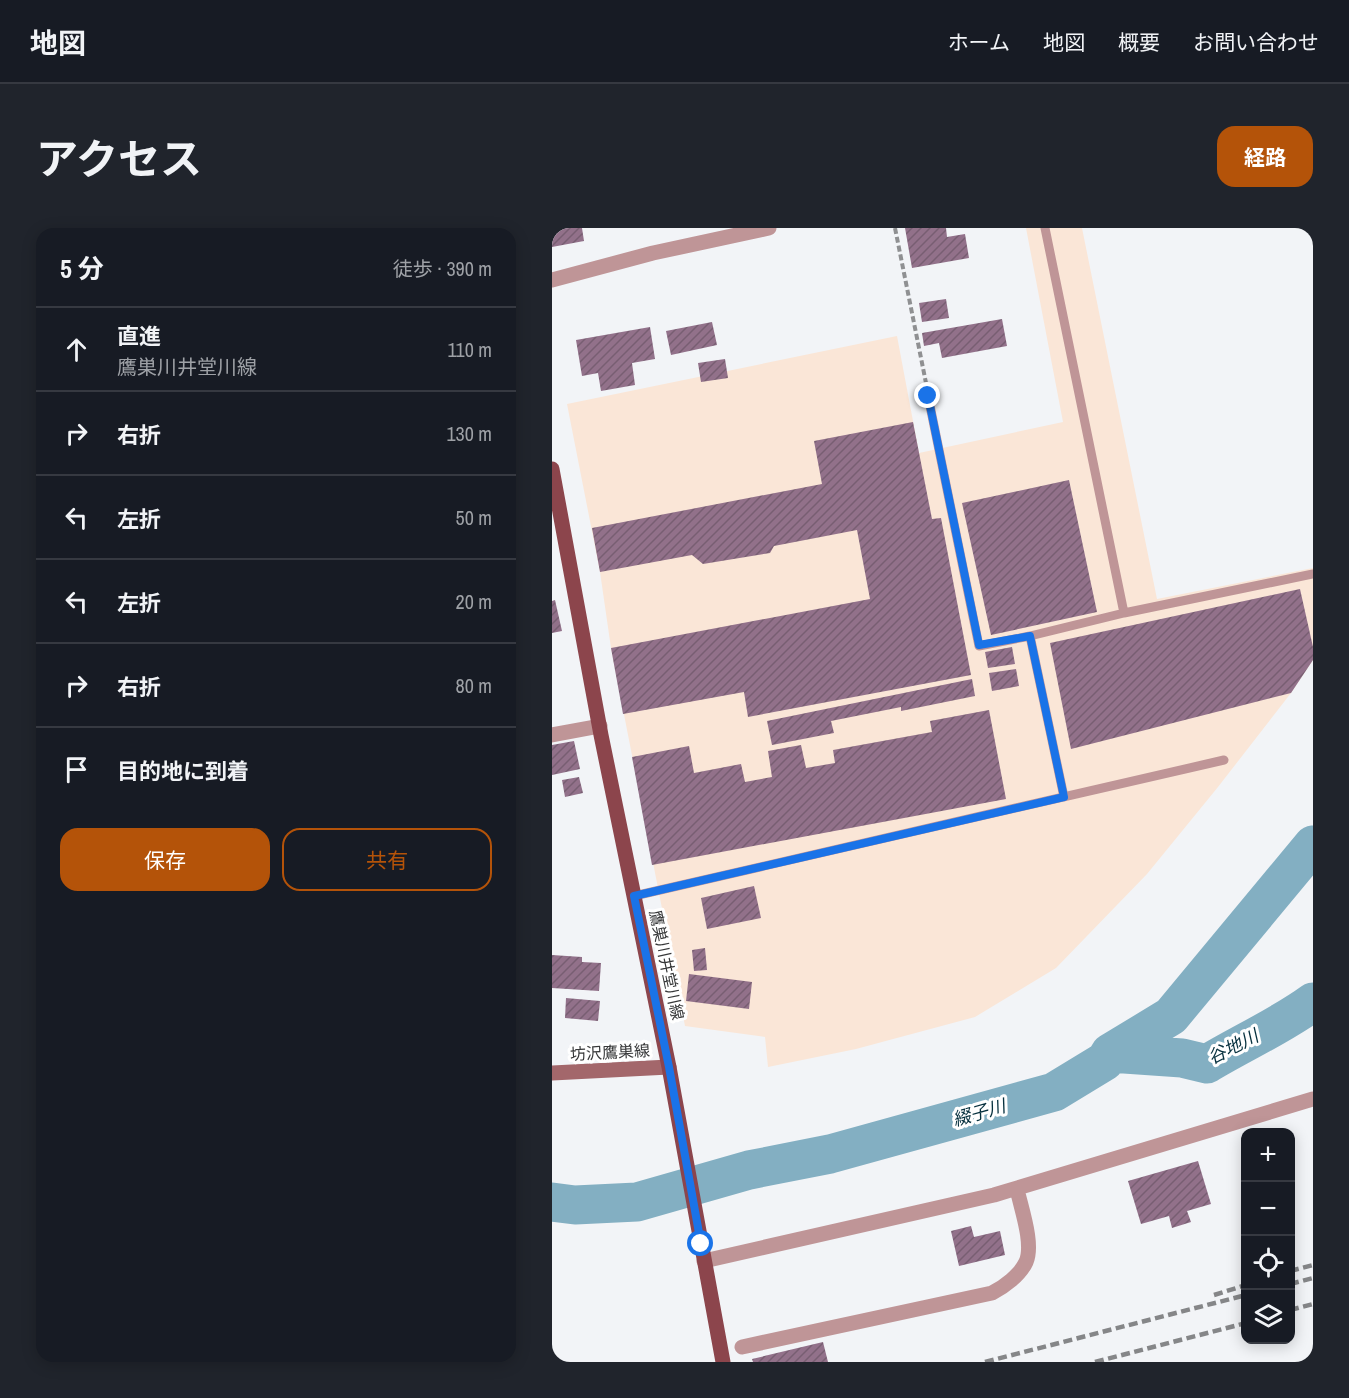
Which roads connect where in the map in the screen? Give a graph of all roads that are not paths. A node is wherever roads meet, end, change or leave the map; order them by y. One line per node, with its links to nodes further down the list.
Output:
1 (769, 228): 3 (street)
2 (1045, 228): 7 (lane)
3 (552, 280)
4 (928, 396): 8 (lane)
5 (552, 469): 9 (main road, 鷹巣川井堂川線)
6 (1313, 574): 7 (lane)
7 (1124, 613): 8 (lane)
8 (1030, 636): 12 (lane)
9 (600, 726): 10 (street); 13 (main road, 鷹巣川井堂川線)
10 (552, 735)
11 (1224, 760): 12 (lane)
12 (1064, 797): 13 (lane)
13 (634, 896): 14 (main road, 鷹巣川井堂川線)
14 (669, 1067): 15 (main road, 坊沢鷹巣線); 18 (main road, 鷹巣川井堂川線)
15 (552, 1073)
16 (1313, 1099): 17 (street)
17 (1017, 1189): 18 (street); 19 (street)
18 (704, 1261): 20 (main road, 鷹巣川井堂川線)
19 (742, 1347)
20 (723, 1362)

